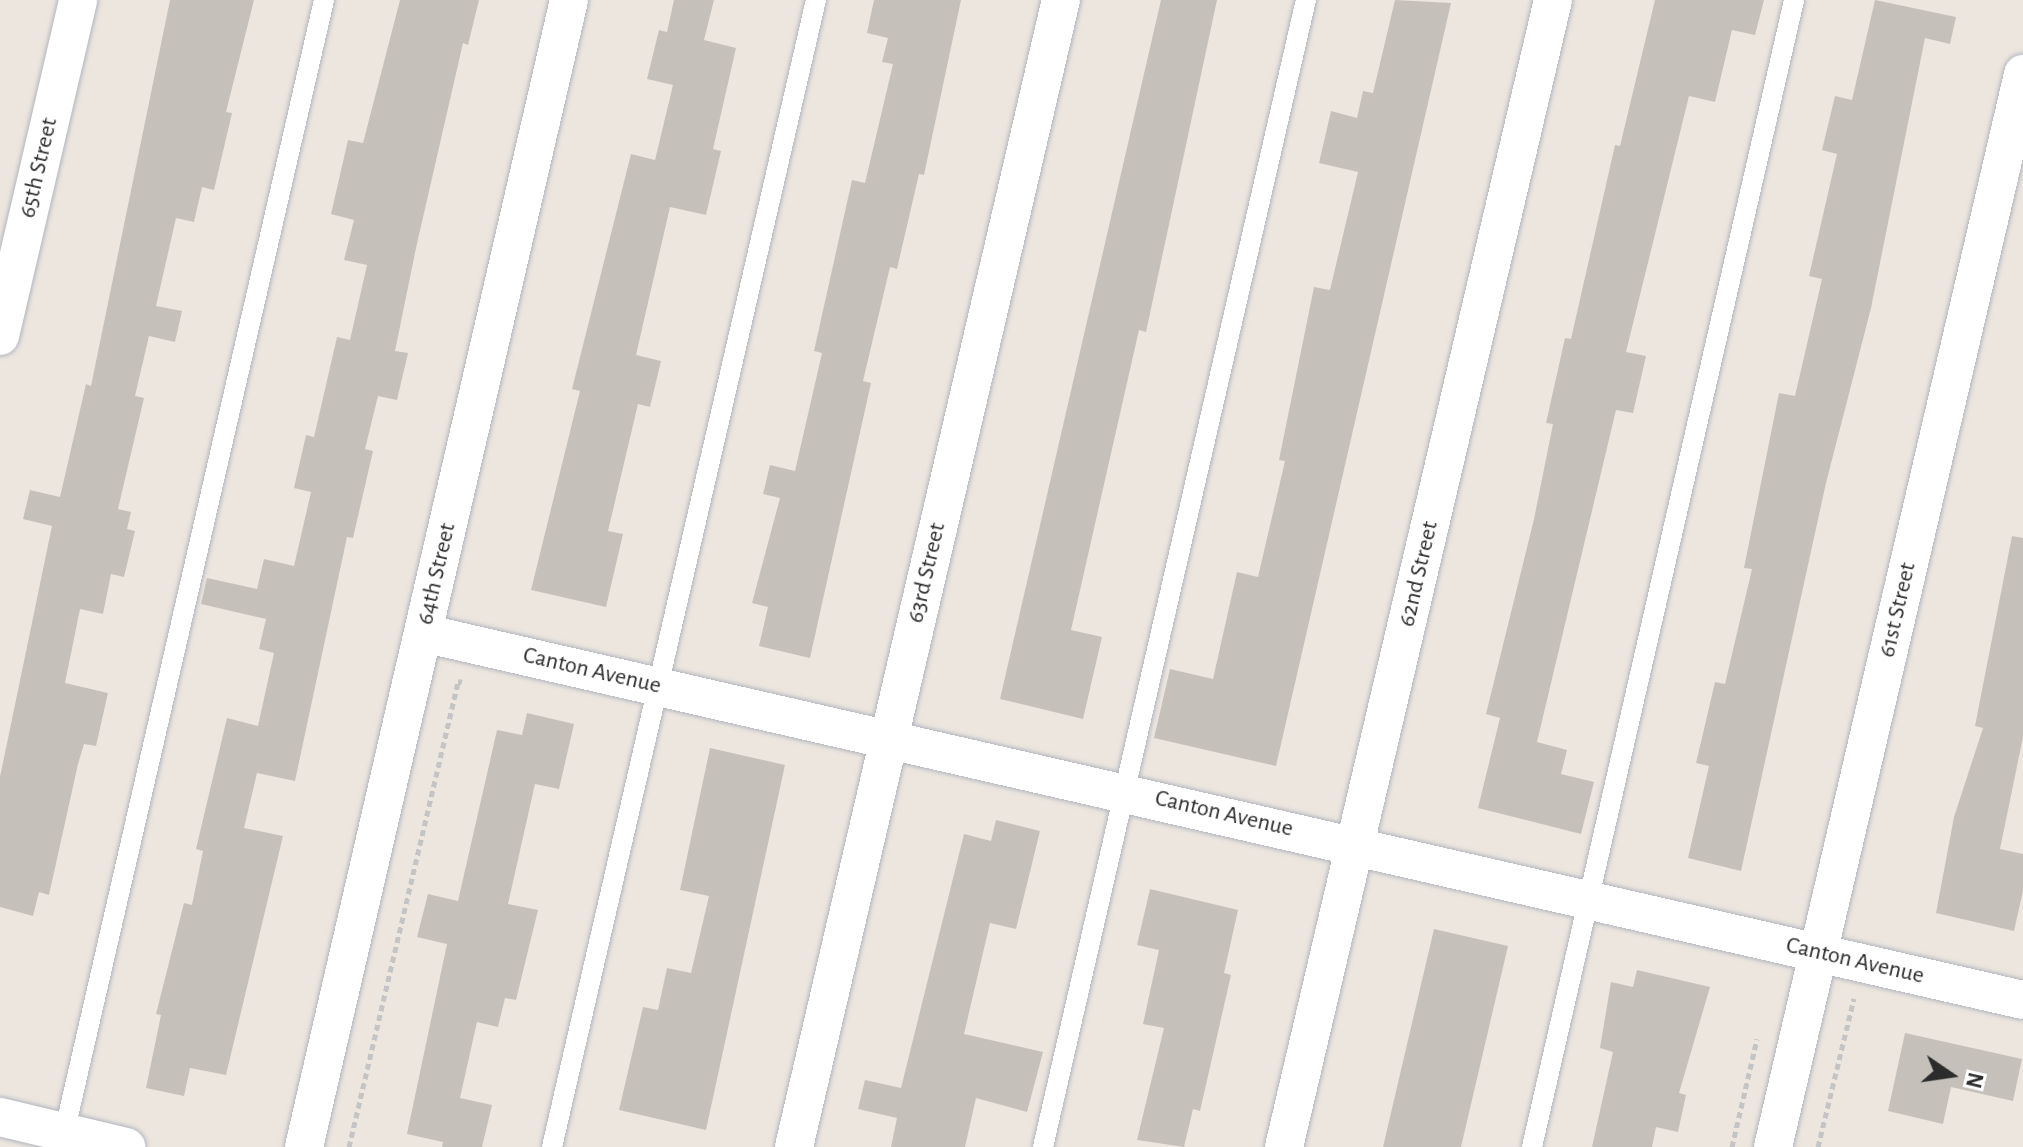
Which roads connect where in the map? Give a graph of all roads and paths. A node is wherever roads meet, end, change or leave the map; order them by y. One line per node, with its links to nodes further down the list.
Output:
1 (78, 0): 10 (street, 65th Street)
2 (324, 0): 22 (lane)
3 (569, 0): 11 (street, 64th Street)
4 (816, 0): 13 (lane)
5 (1061, 0): 14 (street, 63rd Street)
6 (1306, 0): 15 (lane)
7 (1553, 0): 16 (street, 62nd Street)
8 (1794, 0): 17 (lane)
9 (2023, 74): 18 (street, 61st Street)
10 (0, 336)
11 (423, 633): 13 (street, Canton Avenue); 24 (street, 64th Street)
12 (473, 684): 25 (path)
13 (659, 686): 14 (street, Canton Avenue); 26 (lane)
14 (889, 737): 15 (street, Canton Avenue); 27 (street, 63rd Street)
15 (1125, 792): 16 (street, Canton Avenue); 28 (lane)
16 (1356, 844): 17 (street, Canton Avenue); 29 (street, 62nd Street)
17 (1587, 898): 18 (street, Canton Avenue); 30 (lane)
18 (1818, 952): 20 (street, Canton Avenue); 31 (street, 61st Street)
19 (1854, 997): 32 (path)
20 (2023, 1000)
21 (0, 1117): 22 (street)
22 (62, 1140): 23 (street)
23 (126, 1147)
24 (304, 1147)
25 (349, 1147)
26 (552, 1147)
27 (794, 1147)
28 (1043, 1147)
29 (1284, 1147)
30 (1532, 1147)
31 (1773, 1147)
32 (1818, 1147)

